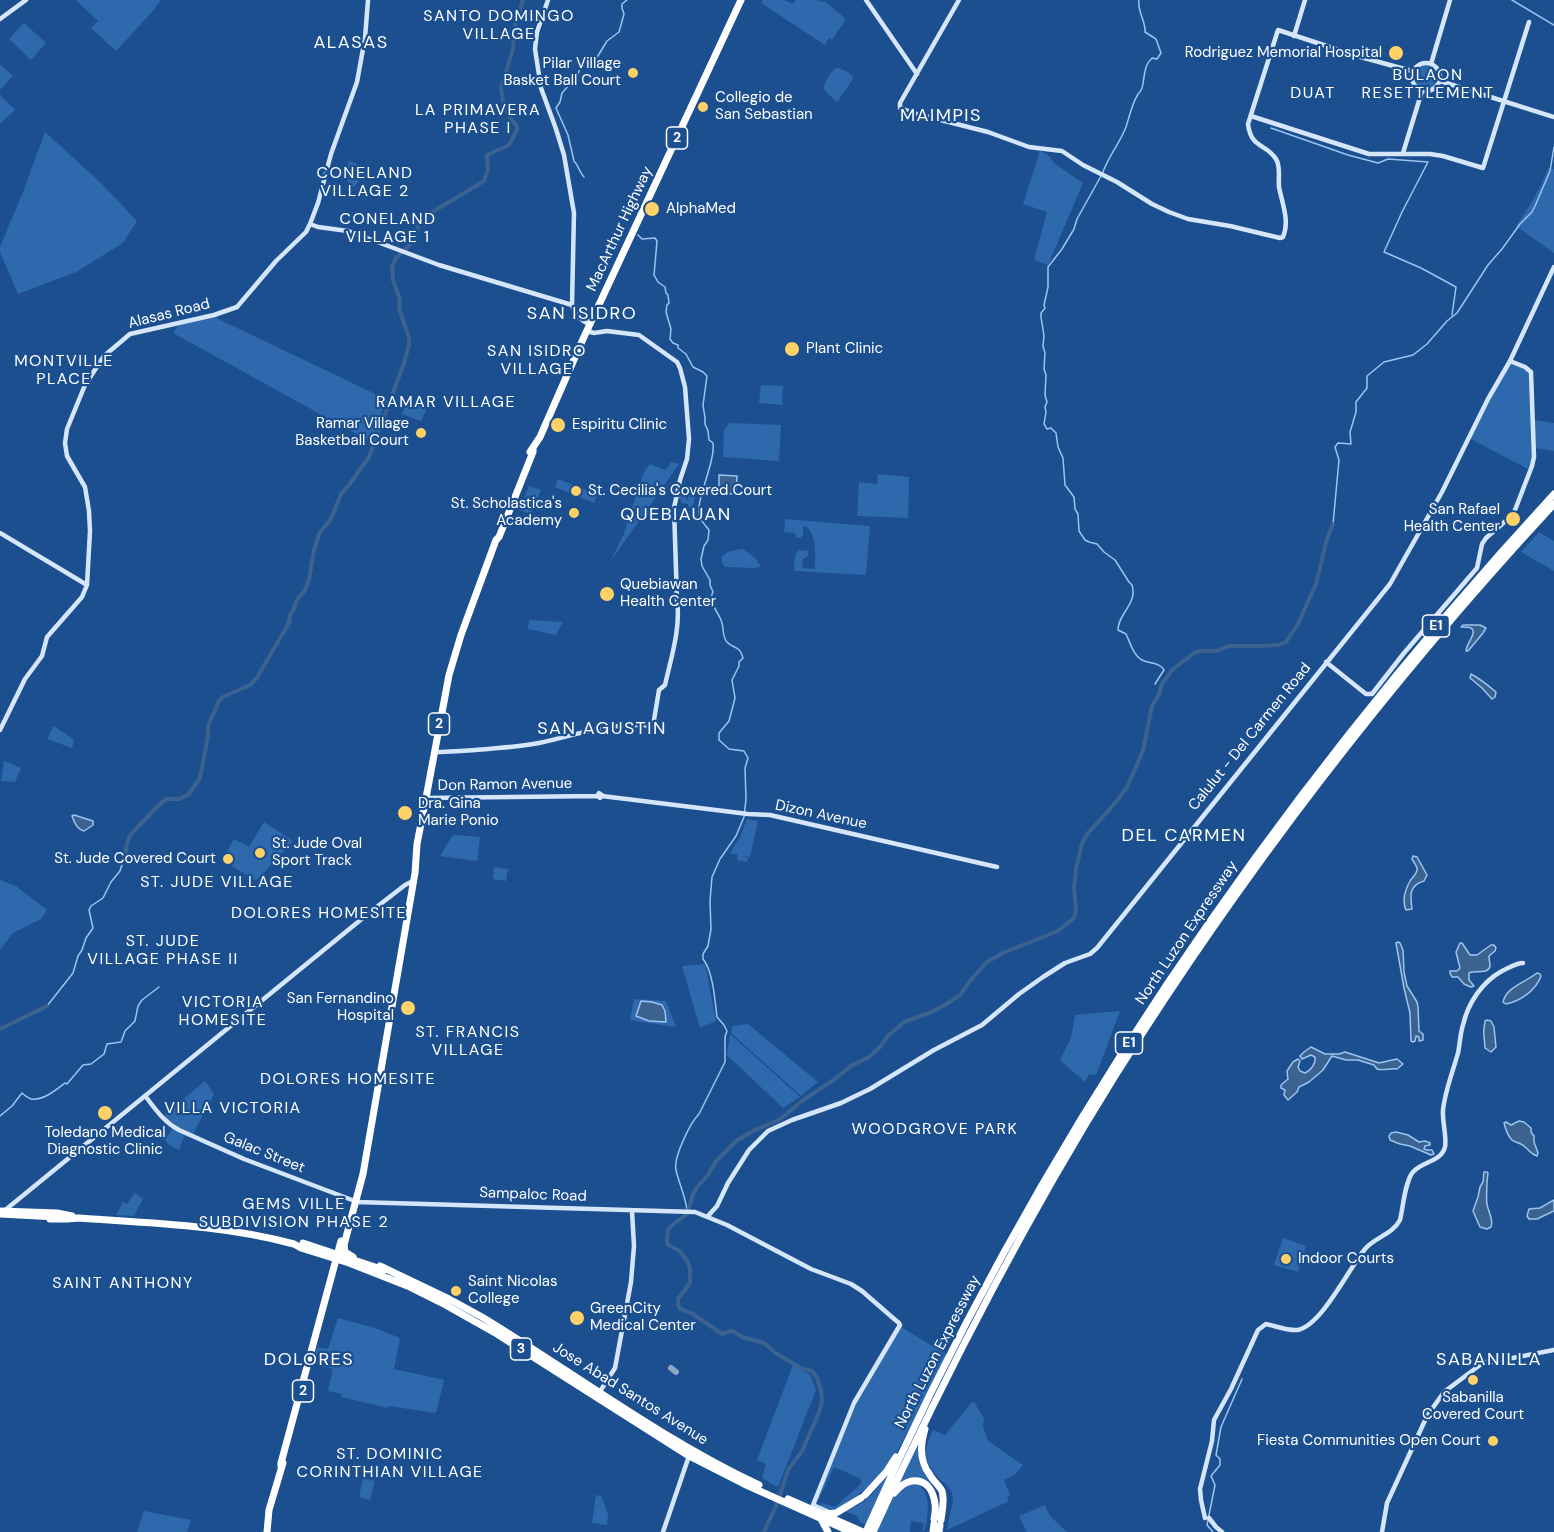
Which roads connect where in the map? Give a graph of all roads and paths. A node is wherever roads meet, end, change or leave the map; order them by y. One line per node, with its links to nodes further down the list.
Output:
1 (26, 0): 9 (street)
2 (368, 0): 21 (street, Alasas Road)
3 (548, 0): 23 (street)
4 (740, 0): 24 (highway, MacArthur Highway / 2)
5 (866, 0): 14 (street)
6 (959, 0): 14 (street)
7 (1305, 0): 11 (street)
8 (1450, 0): 12 (street)
9 (0, 19)
10 (1529, 22): 17 (street)
11 (1294, 36): 13 (street); 18 (street)
12 (1431, 64): 13 (street); 15 (street)
13 (1412, 71): 16 (street)
14 (917, 74): 18 (street)
15 (1440, 81): 16 (street); 17 (street)
16 (1422, 91): 20 (street)
17 (1504, 102): 19 (street); 20 (street)
18 (1251, 116): 20 (street)
19 (1554, 117)
20 (1403, 153)
21 (310, 224): 23 (street); 29 (street, Alasas Road)
22 (1554, 267): 25 (street, Calulut - Del Carmen Road)
23 (572, 305): 24 (street)
24 (589, 328): 32 (highway, MacArthur Highway / 2); 32 (street)
25 (1510, 361): 30 (street, Calulut - Del Carmen Road); 30 (street)
26 (1554, 494): 58 (highway, North Luzon Expressway / E1)
27 (1554, 504): 58 (highway, North Luzon Expressway / E1)
28 (0, 533): 29 (street)
29 (87, 585): 31 (street, Alasas Road)
30 (1326, 663): 43 (street, Calulut - Del Carmen Road)
31 (0, 730)
32 (434, 753): 34 (highway, MacArthur Highway / 2)
33 (599, 795): 34 (street, Don Ramon Avenue); 35 (street, Dizon Avenue)
34 (426, 798): 36 (highway, MacArthur Highway / 2)
35 (997, 867)
36 (411, 883): 37 (street); 38 (highway, MacArthur Highway / 2)
37 (146, 1097): 38 (street, Galac Street); 40 (street)
38 (352, 1200): 39 (street, Sampaloc Road); 48 (highway, MacArthur Highway / 2)
39 (632, 1211): 43 (street, Sampaloc Road); 57 (street)
40 (1, 1213): 41 (highway, Jose Abad Santos Avenue / 3); 42 (highway, 3, bridge); 44 (highway, Jose Abad Santos Avenue / 3)
41 (67, 1215): 42 (highway, 3); 45 (highway, Jose Abad Santos Avenue / 3)
42 (57, 1216): 44 (highway, 3)
43 (708, 1216): 65 (street, Sampaloc Road)
44 (79, 1218): 45 (highway, Jose Abad Santos Avenue / 3)
45 (231, 1229): 46 (highway, Jose Abad Santos Avenue / 3)
46 (298, 1243): 47 (highway, Jose Abad Santos Avenue / 3); 49 (highway, 3, bridge)
47 (319, 1250): 48 (highway, Jose Abad Santos Avenue / 3); 48 (highway)
48 (343, 1256): 50 (highway, Jose Abad Santos Avenue / 3); 51 (highway, Jose Abad Santos Avenue / 3); 63 (highway, MacArthur Highway / 2)
49 (384, 1271): 50 (highway, 3); 51 (highway, 3)
50 (404, 1277): 53 (highway, Jose Abad Santos Avenue / 3)
51 (410, 1287): 52 (highway, Jose Abad Santos Avenue / 3)
52 (487, 1328): 53 (highway); 55 (highway, Jose Abad Santos Avenue / 3)
53 (501, 1328): 54 (highway, Jose Abad Santos Avenue / 3)
54 (512, 1335): 55 (highway); 57 (highway, Jose Abad Santos Avenue / 3)
55 (501, 1337): 59 (highway, Jose Abad Santos Avenue / 3)
56 (1554, 1350): 74 (street)
57 (598, 1393): 59 (highway, Jose Abad Santos Avenue / 3)
58 (928, 1407): 64 (highway, North Luzon Expressway / E1); 65 (highway); 66 (highway); 67 (highway, North Luzon Expressway / E1)
59 (619, 1409): 60 (highway, Jose Abad Santos Avenue / 3); 61 (highway, Jose Abad Santos Avenue / 3)
60 (689, 1456): 61 (highway, Jose Abad Santos Avenue / 3); 70 (street)
61 (710, 1464): 65 (highway, Jose Abad Santos Avenue / 3)
62 (1206, 1511): 73 (street)
63 (269, 1512): 68 (highway, MacArthur Highway / 2); 69 (highway, MacArthur Highway / 2)
64 (882, 1513): 66 (highway); 72 (highway, North Luzon Expressway / E1)
65 (832, 1519): 67 (highway, Jose Abad Santos Avenue / 3); 71 (highway, Jose Abad Santos Avenue / 3)
66 (937, 1525)
67 (863, 1531)
68 (262, 1532)
69 (267, 1532)
70 (663, 1532)
71 (851, 1532)
72 (873, 1532)
73 (1222, 1532)
74 (1382, 1532)

